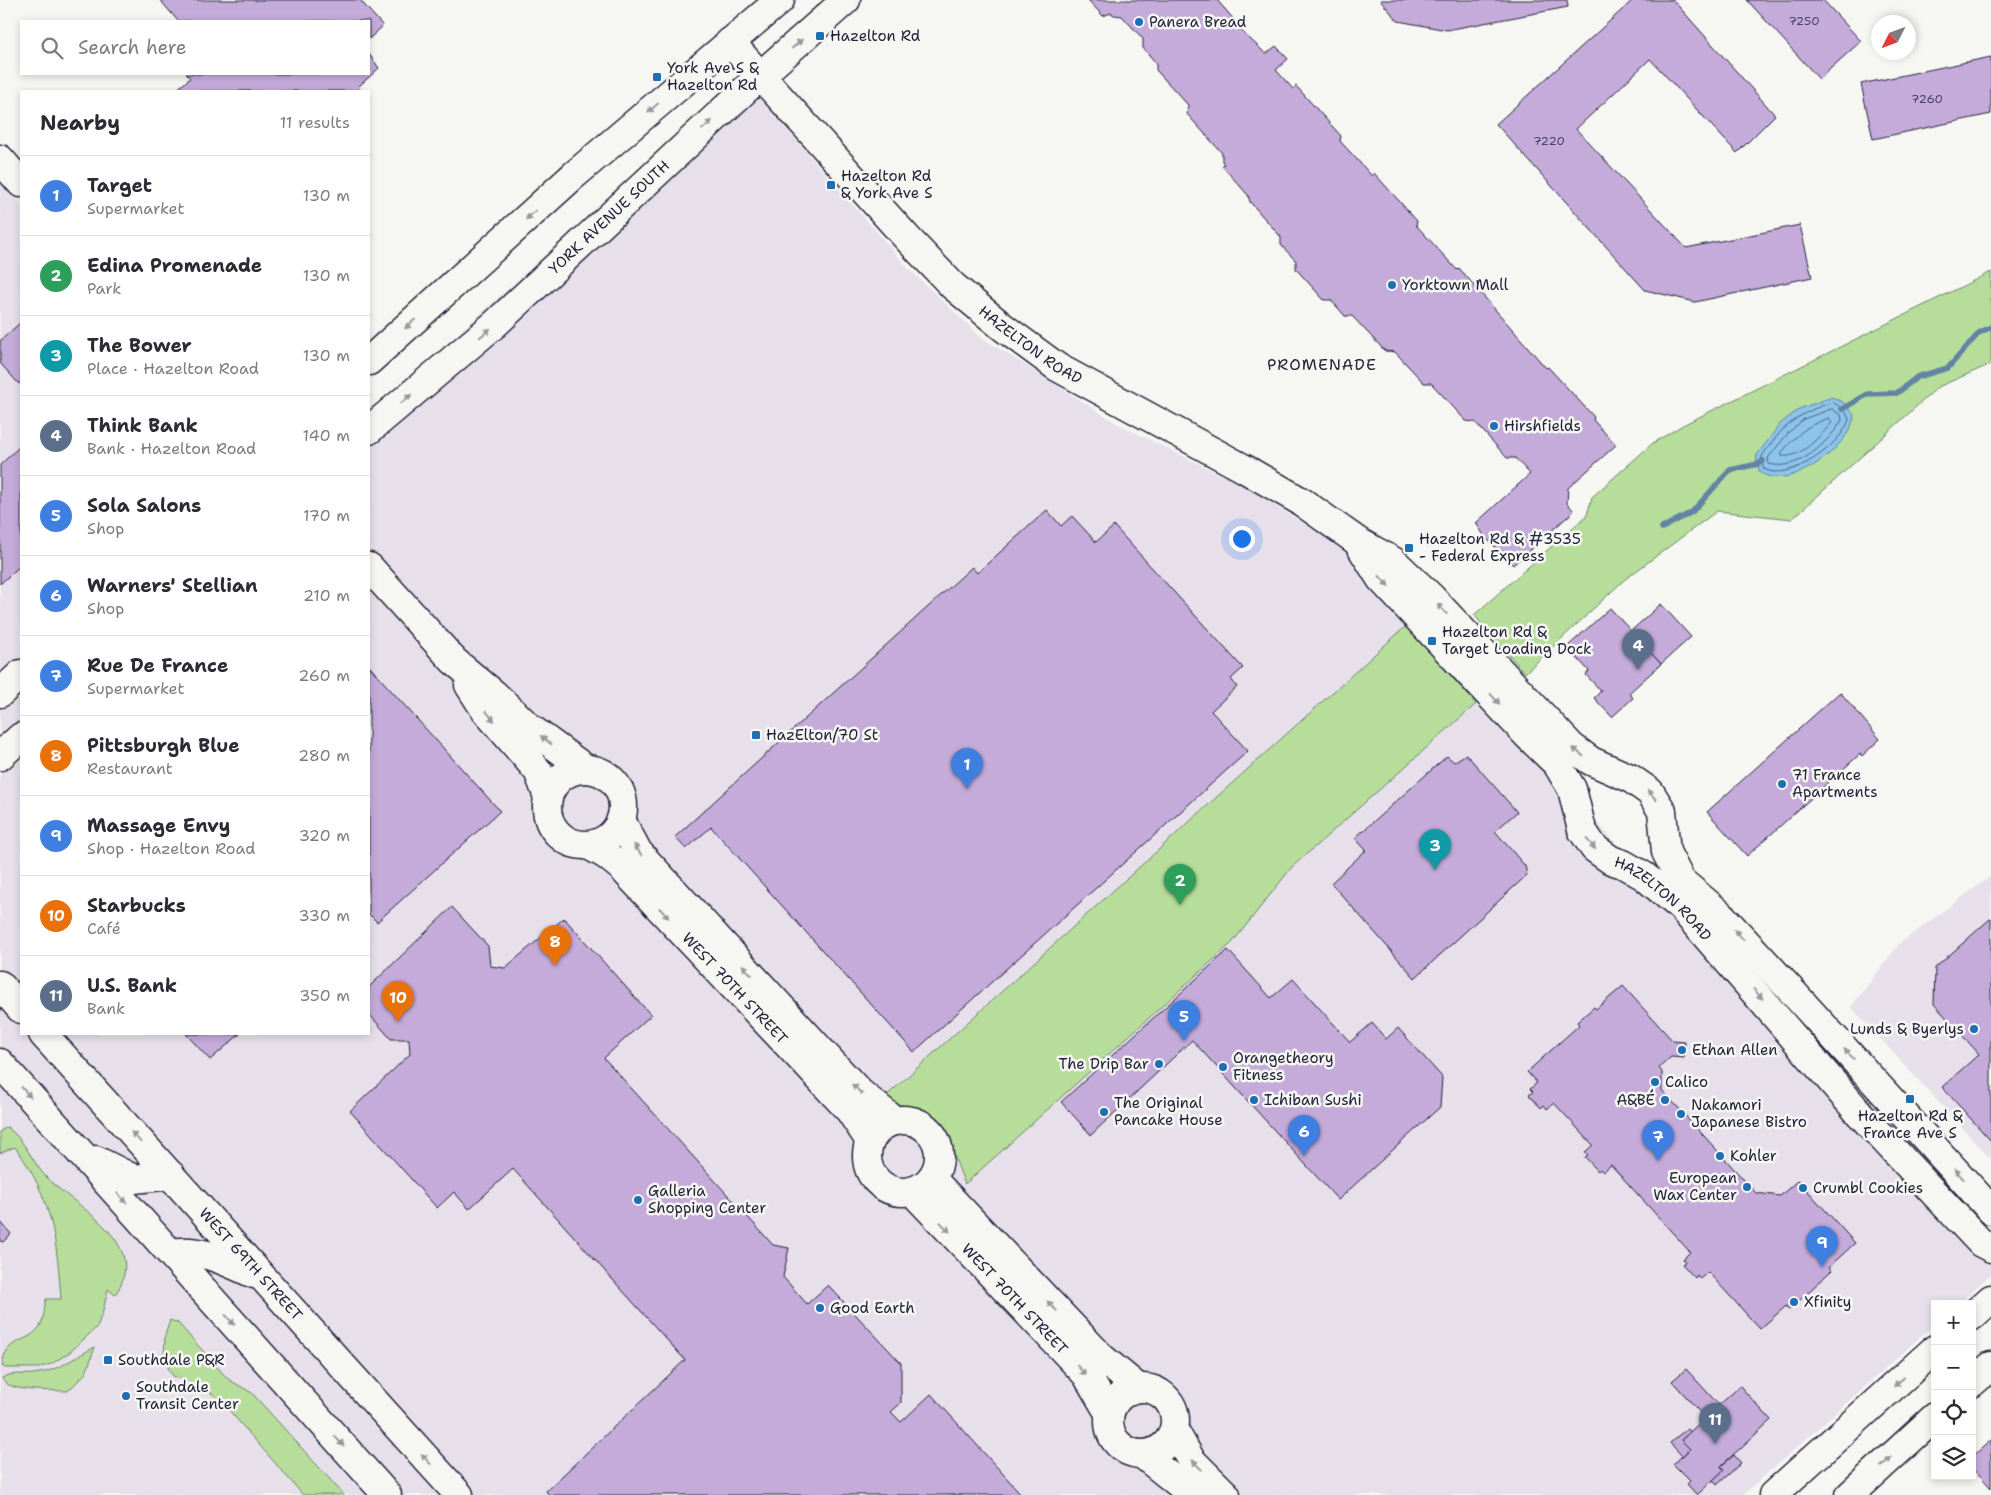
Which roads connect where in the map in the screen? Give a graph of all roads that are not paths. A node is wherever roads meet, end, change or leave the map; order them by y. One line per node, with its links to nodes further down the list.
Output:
1 (780, 0): 3 (street)
2 (846, 0): 4 (street, YORK AVENUE SOUTH, one-way to 2)
3 (730, 42): 4 (street, HAZELTON ROAD); 7 (street, one-way to 7)
4 (760, 76): 8 (street, YORK AVENUE SOUTH, one-way to 4); 9 (street, HAZELTON ROAD)
5 (0, 159): 6 (street)
6 (20, 182)
7 (370, 360)
8 (370, 429)
9 (1356, 541): 17 (street, HAZELTON ROAD, one-way to 9); 19 (street, HAZELTON ROAD, one-way to 19)
10 (370, 568): 11 (street)
11 (454, 661): 16 (street, one-way to 11); 18 (street, one-way to 18)
12 (20, 675): 13 (street)
13 (0, 693)
14 (20, 739): 15 (street)
15 (0, 756)
16 (586, 769): 18 (street); 20 (street)
17 (1621, 775): 19 (street); 21 (street, HAZELTON ROAD, one-way to 17)
18 (548, 797): 22 (street)
19 (1578, 810): 23 (street, HAZELTON ROAD, one-way to 23)
20 (621, 820): 22 (street); 28 (street, WEST 70TH STREET, one-way to 20)
21 (1664, 830): 23 (street); 33 (street, HAZELTON ROAD, one-way to 21)
22 (590, 846): 29 (street, WEST 70TH STREET, one-way to 29)
23 (1623, 864): 34 (street, HAZELTON ROAD, one-way to 34)
24 (0, 986): 25 (street)
25 (20, 1008)
26 (45, 1035): 31 (street, WEST 69TH STREET, one-way to 26)
27 (0, 1063): 30 (street, one-way to 30)
28 (894, 1121): 29 (street); 32 (street)
29 (870, 1141): 32 (street)
30 (78, 1149): 31 (street); 35 (street, one-way to 35)
31 (171, 1175): 36 (street, WEST 69TH STREET)
32 (922, 1185): 42 (street, WEST 70TH STREET, one-way to 32); 43 (street, WEST 70TH STREET, one-way to 43)
33 (1991, 1210)
34 (1991, 1248)
35 (171, 1252): 36 (street); 47 (street, one-way to 47)
36 (263, 1277): 48 (street, WEST 69TH STREET, one-way to 36)
37 (1991, 1299): 38 (street)
38 (1976, 1312)
39 (1931, 1353): 51 (street, one-way to 51)
40 (1991, 1366): 41 (street)
41 (1976, 1379)
42 (1138, 1388): 43 (street); 45 (street)
43 (1109, 1413): 46 (street)
44 (1931, 1421): 52 (street, one-way to 44)
45 (1174, 1430): 46 (street); 50 (street, one-way to 45)
46 (1143, 1455): 49 (street)
47 (387, 1495)
48 (459, 1495)
49 (1193, 1495)
50 (1226, 1495)
51 (1773, 1495)
52 (1850, 1495)

